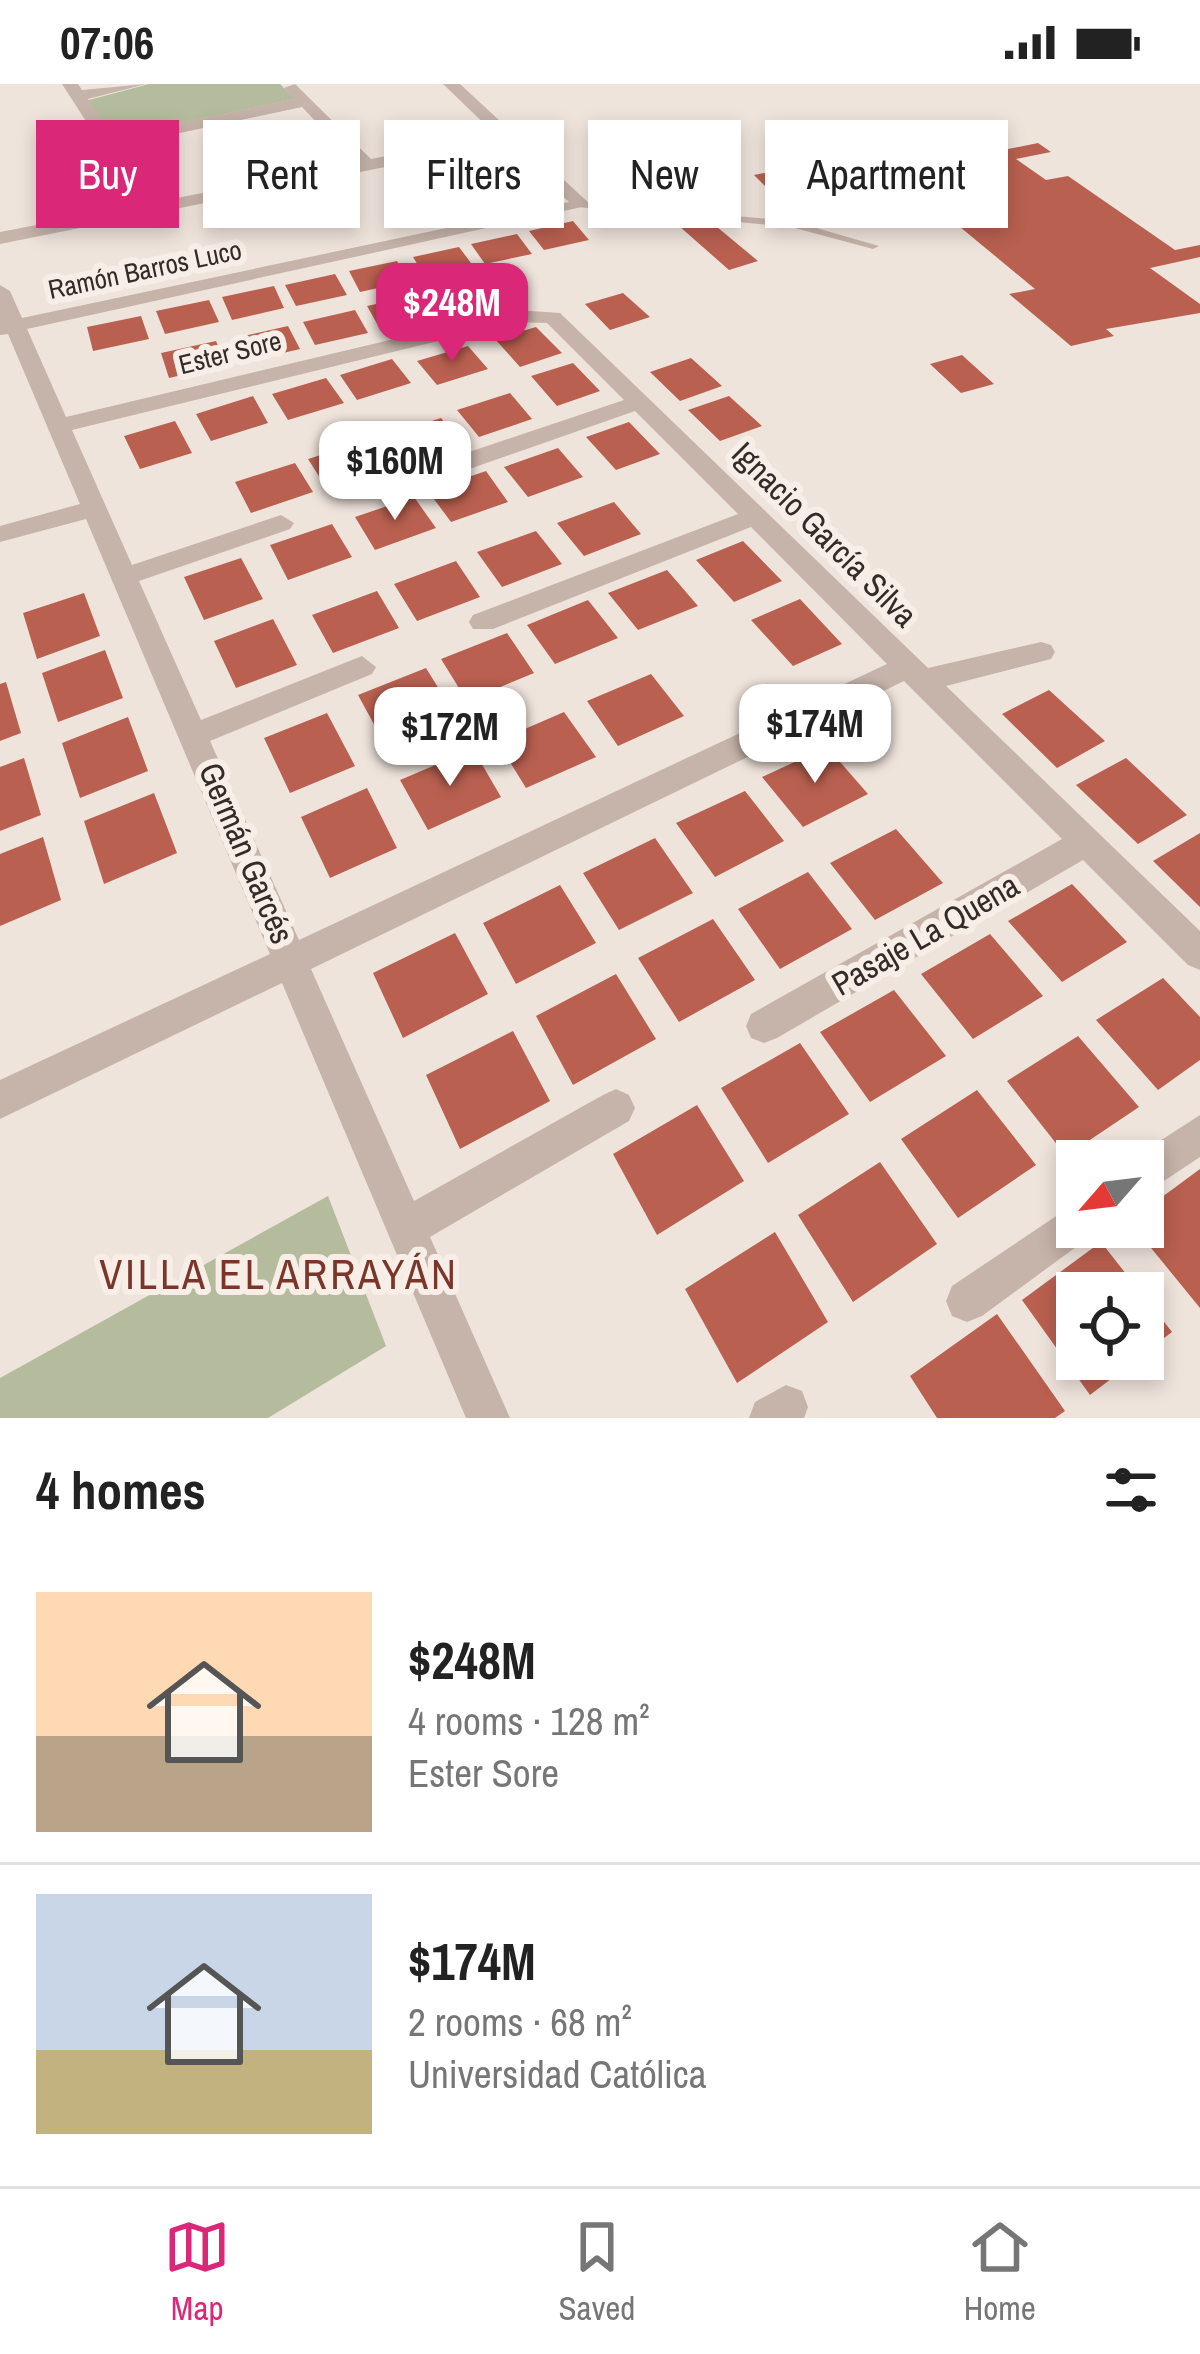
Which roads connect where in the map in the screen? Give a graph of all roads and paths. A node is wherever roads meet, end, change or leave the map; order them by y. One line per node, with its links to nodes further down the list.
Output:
1 (138, 84): 4 (street)
2 (288, 84): 5 (street)
3 (451, 84): 7 (street)
4 (74, 90): 6 (street)
5 (305, 102): 8 (street); 10 (street)
6 (94, 120)
7 (491, 120)
8 (179, 128)
9 (384, 162): 10 (street)
10 (368, 165): 12 (street)
11 (564, 187): 13 (street)
12 (179, 202)
13 (583, 205): 16 (lane); 19 (street, Ramón Barros Luco)
14 (50, 228): 15 (street)
15 (0, 238)
16 (873, 246)
17 (0, 291): 19 (street, Germán Garcés)
18 (553, 317): 20 (street, Ignacio García Silva); 21 (street, Ester Sore)
19 (7, 327): 21 (street, Germán Garcés)
20 (642, 401): 22 (street); 24 (street, Ignacio García Silva)
21 (62, 425): 23 (street, Germán Garcés)
22 (386, 489)
23 (98, 508): 26 (street); 27 (street, Germán Garcés)
24 (757, 516): 28 (street); 31 (street, Ignacio García Silva)
25 (281, 523): 27 (street)
26 (0, 534)
27 (127, 576): 32 (street, Germán Garcés)
28 (483, 622)
29 (1041, 652): 31 (street)
30 (362, 668): 32 (street)
31 (914, 674): 33 (street, Ignacio García Silva); 35 (street)
32 (196, 734): 35 (street, Germán Garcés)
33 (1086, 842): 34 (street, Ignacio García Silva); 36 (street, Pasaje La Quena)
34 (1200, 954)
35 (293, 961): 37 (street); 41 (street, Germán Garcés)
36 (764, 1025)
37 (0, 1100)
38 (616, 1108): 41 (street)
39 (1200, 1134): 40 (street)
40 (1164, 1160)
41 (407, 1228): 44 (street, Germán Garcés)
42 (1056, 1237): 43 (street)
43 (967, 1301)
44 (486, 1417)

